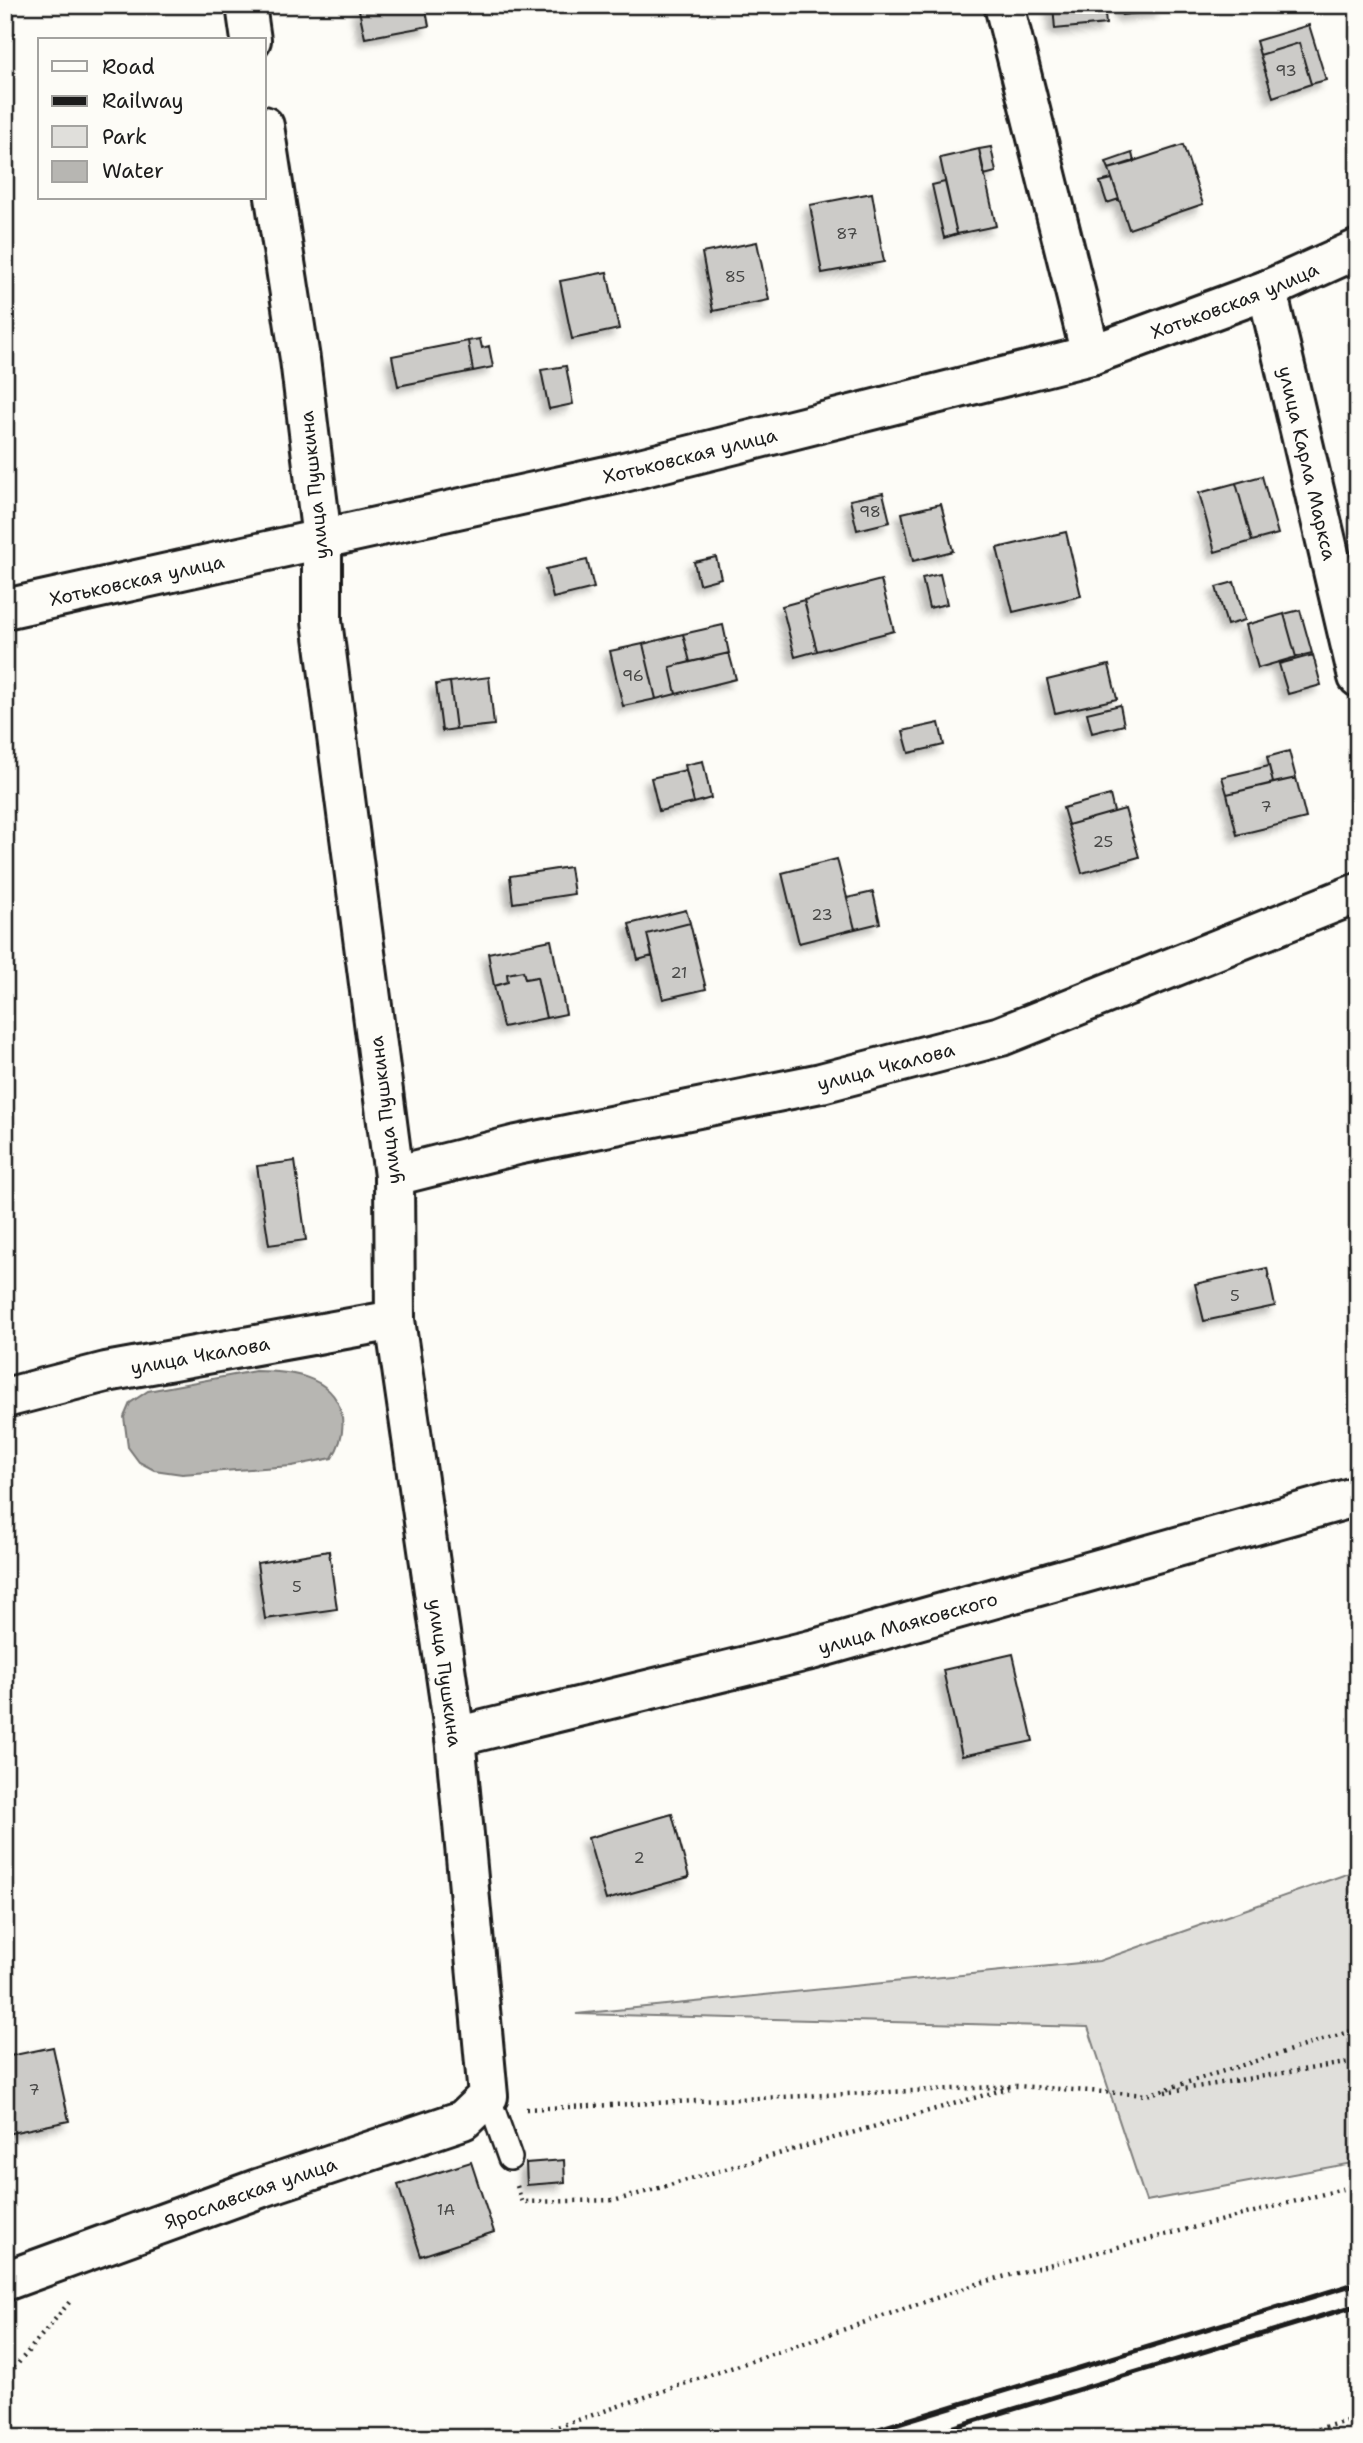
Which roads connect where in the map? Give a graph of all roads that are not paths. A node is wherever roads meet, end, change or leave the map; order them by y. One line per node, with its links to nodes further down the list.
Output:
1 (246, 5): 3 (street)
2 (1004, 5): 7 (street)
3 (251, 38)
4 (266, 139): 8 (street, улица Пушкина)
5 (1358, 249): 6 (street, Хотьковская улица)
6 (1267, 290): 7 (street, Хотьковская улица); 10 (street, улица Карла Маркса)
7 (1091, 355): 8 (street, Хотьковская улица)
8 (323, 540): 9 (street, Хотьковская улица); 12 (street, улица Пушкина)
9 (5, 609)
10 (1358, 677)
11 (1358, 893): 12 (street, улица Чкалова)
12 (394, 1176): 13 (street, улица Пушкина)
13 (395, 1320): 14 (street, улица Чкалова); 16 (street, улица Пушкина)
14 (5, 1398)
15 (1358, 1496): 16 (street, улица Маяковского)
16 (455, 1737): 17 (street, улица Пушкина)
17 (488, 2096): 18 (lane); 19 (street, Ярославская улица)
18 (509, 2158)
19 (5, 2281)

